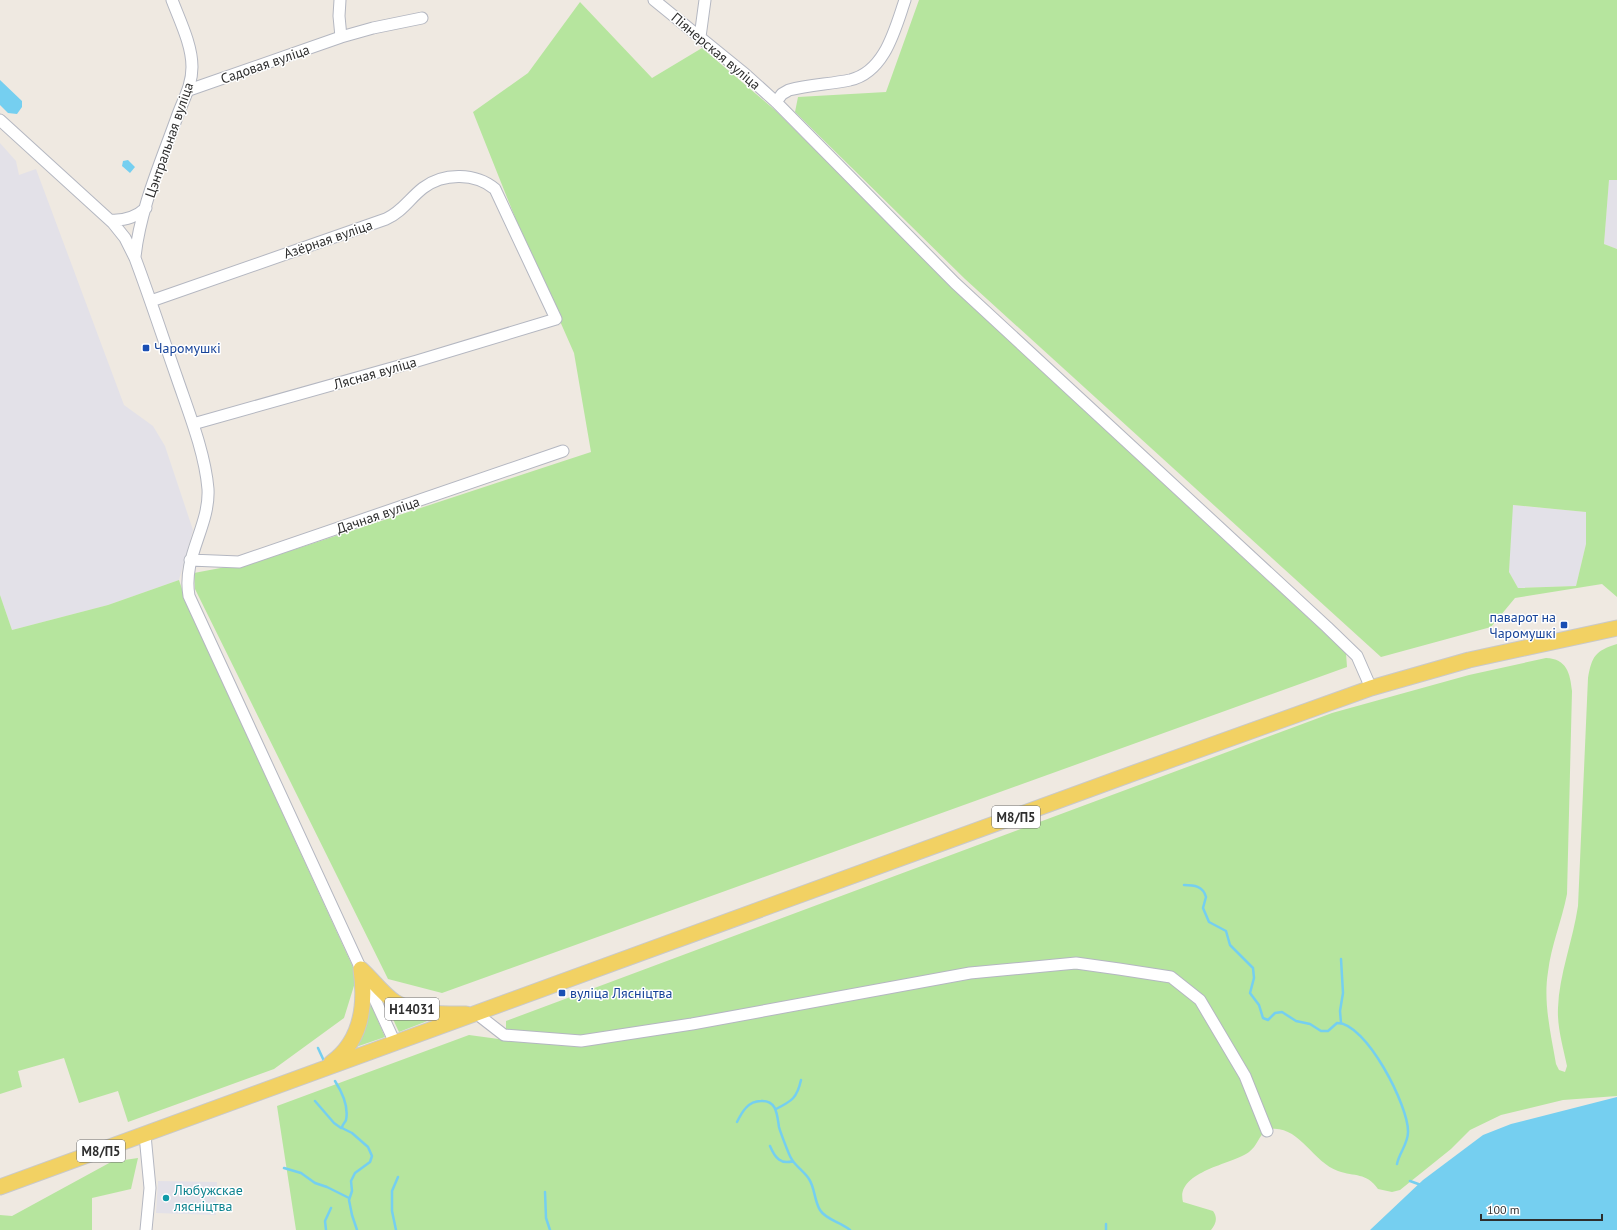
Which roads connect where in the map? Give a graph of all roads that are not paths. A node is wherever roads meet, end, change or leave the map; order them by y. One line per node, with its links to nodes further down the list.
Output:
1 (172, 0): 9 (street, Цэнтральная вуліца / Н14031)
2 (340, 0): 7 (street)
3 (654, 0): 8 (street, Піянерская вуліца)
4 (705, 0): 8 (street)
5 (905, 0): 10 (street)
6 (422, 18): 7 (street, Садовая вуліца)
7 (341, 37): 9 (street, Садовая вуліца)
8 (700, 37): 10 (street, Піянерская вуліца)
9 (189, 90): 12 (street, Цэнтральная вуліца / Н14031)
10 (776, 102): 21 (street, Піянерская вуліца)
11 (0, 120): 13 (street, Цэнтральная вуліца)
12 (146, 208): 13 (street); 14 (street, Цэнтральная вуліца / Н14031)
13 (110, 220): 14 (street, Цэнтральная вуліца)
14 (135, 258): 15 (street, Цэнтральная вуліца / Н14031)
15 (151, 301): 16 (street, Азёрная вуліца); 17 (street, Цэнтральная вуліца / Н14031)
16 (556, 319): 17 (street, Лясная вуліца)
17 (193, 424): 19 (street, Цэнтральная вуліца / Н14031)
18 (563, 451): 19 (street, Дачная вуліца)
19 (190, 560): 22 (street, Н14031)
20 (1617, 628): 21 (main road, М8/П5)
21 (1371, 688): 23 (main road, М8/П5)
22 (361, 969): 23 (main road, Н14031); 24 (street, Н14031); 25 (main road, Н14031)
23 (477, 1014): 24 (main road, М8/П5); 26 (street)
24 (395, 1043): 25 (main road, М8/П5)
25 (321, 1070): 27 (main road, М8/П5)
26 (1267, 1131)
27 (145, 1135): 28 (main road, М8/П5); 29 (street)
28 (0, 1187)
29 (146, 1230)

